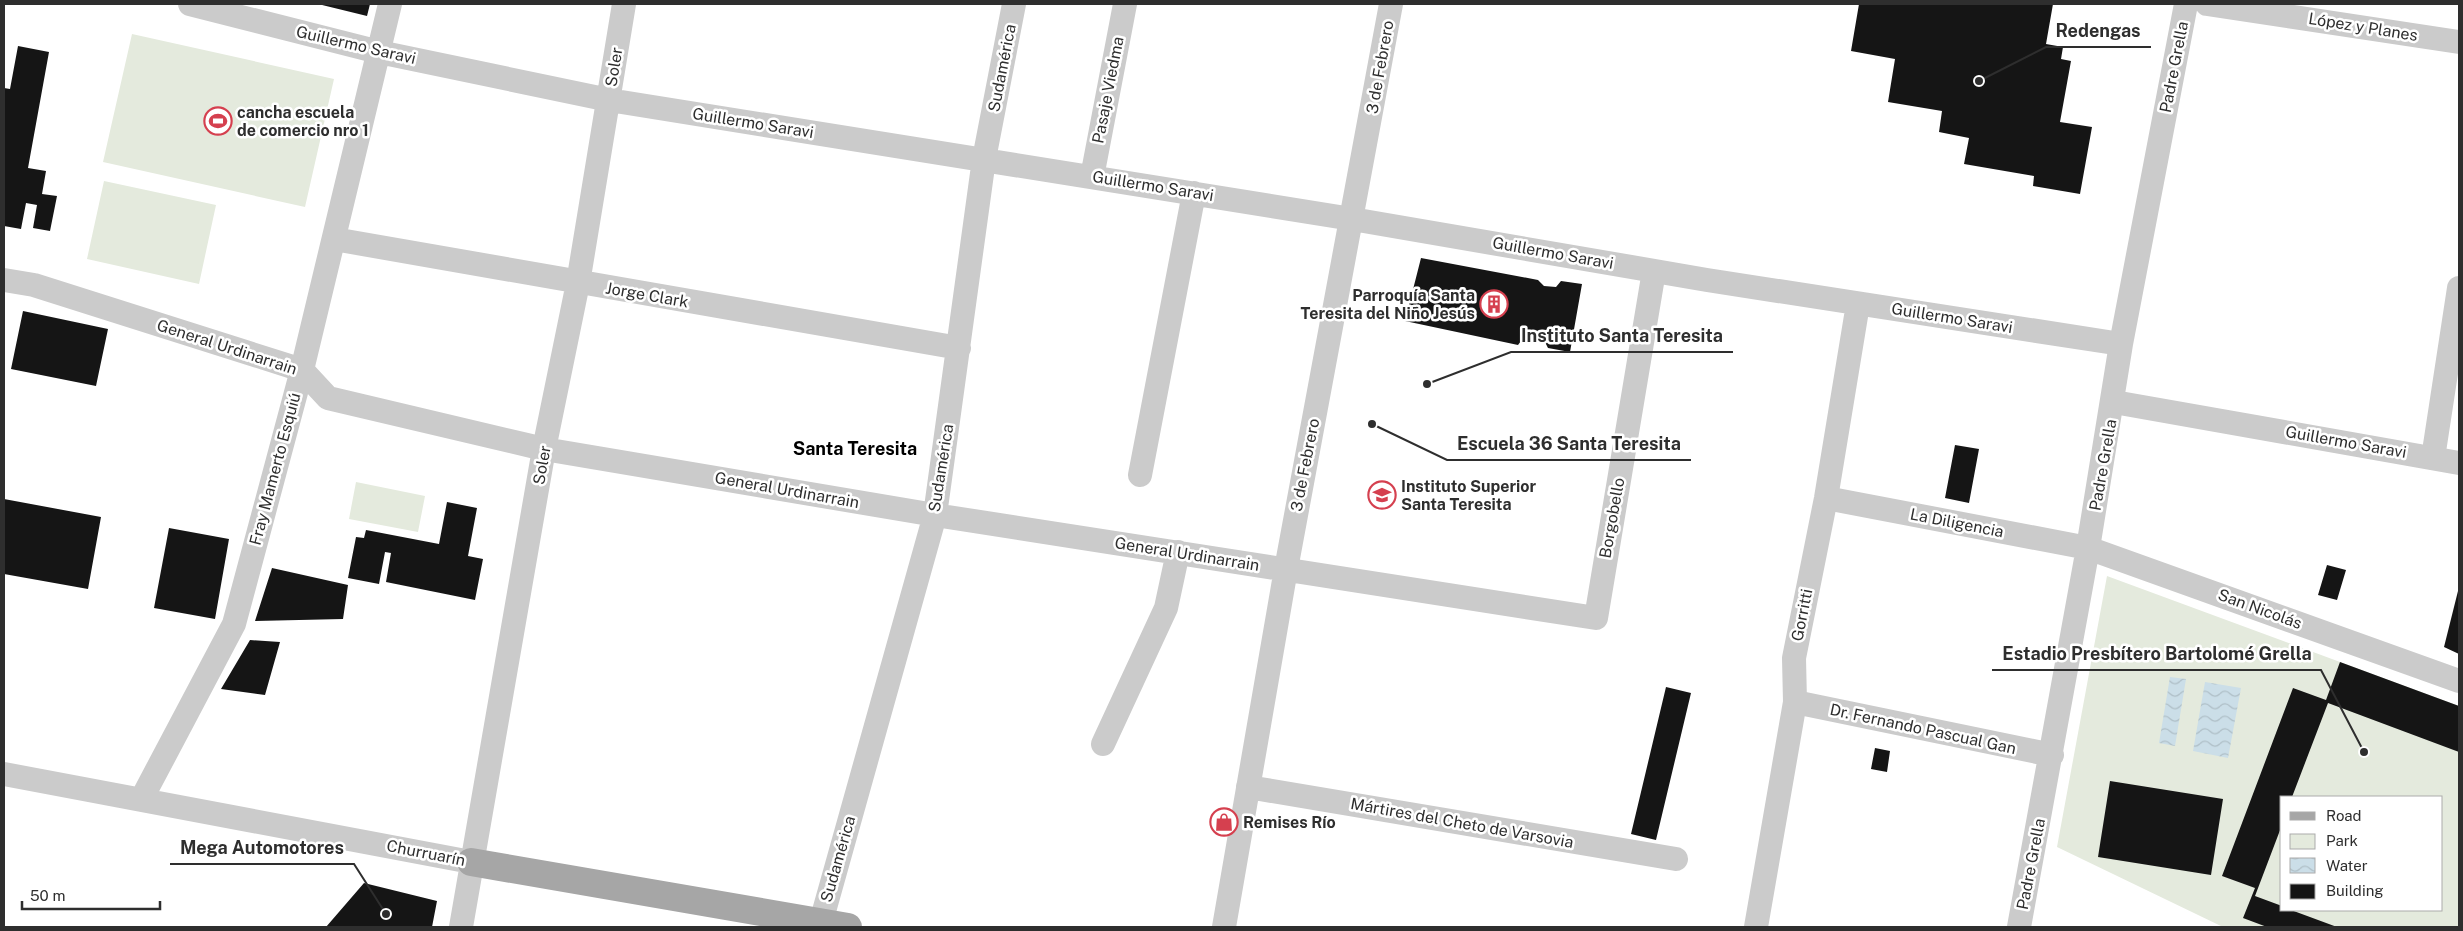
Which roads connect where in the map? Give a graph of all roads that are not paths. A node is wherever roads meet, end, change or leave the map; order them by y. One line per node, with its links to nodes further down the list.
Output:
1 (190, 4): 10 (street, Guillermo Saravi)
2 (390, 4): 10 (street, Fray Mamerto Esquiú)
3 (624, 4): 11 (street, Soler)
4 (1014, 4): 12 (street, Sudamérica)
5 (1125, 4): 13 (street, Pasaje Viedma)
6 (1391, 4): 15 (street, 3 de Febrero)
7 (2186, 4): 22 (street, Padre Grella)
8 (2207, 4): 9 (street, López y Planes)
9 (2459, 42)
10 (379, 52): 11 (street, Guillermo Saravi); 16 (street, Fray Mamerto Esquiú)
11 (609, 100): 12 (street, Guillermo Saravi); 19 (street, Soler)
12 (984, 159): 13 (street, Guillermo Saravi); 23 (street, Sudamérica)
13 (1092, 176): 14 (street, Guillermo Saravi)
14 (1194, 193): 15 (street, Guillermo Saravi); 29 (street)
15 (1352, 219): 17 (street, Guillermo Saravi); 34 (street, 3 de Febrero)
16 (334, 239): 19 (street, Jorge Clark); 24 (street, Fray Mamerto Esquiú)
17 (1654, 271): 21 (street, Guillermo Saravi); 35 (street, Borgobello)
18 (4, 280): 24 (street, General Urdinarrain)
19 (578, 283): 23 (street, Jorge Clark); 26 (street, Soler)
20 (2459, 288): 27 (street)
21 (1858, 304): 22 (street, Guillermo Saravi); 30 (street, Gorritti)
22 (2121, 344): 25 (street, Padre Grella)
23 (959, 348): 31 (street, Sudamérica)
24 (302, 370): 26 (street, General Urdinarrain); 42 (street, Fray Mamerto Esquiú)
25 (2114, 402): 27 (street, Guillermo Saravi); 32 (street, Padre Grella)
26 (544, 449): 31 (street, General Urdinarrain); 44 (street, Soler)
27 (2433, 458): 28 (street, Guillermo Saravi)
28 (2459, 462)
29 (1140, 475)
30 (1826, 498): 32 (street, La Diligencia); 37 (street, Gorritti)
31 (935, 515): 33 (street, General Urdinarrain); 45 (street, Sudamérica)
32 (2088, 548): 36 (street, San Nicolás); 39 (street, Padre Grella)
33 (1178, 552): 34 (street, General Urdinarrain); 38 (street)
34 (1286, 569): 35 (street, General Urdinarrain); 41 (street, 3 de Febrero)
35 (1596, 618)
36 (2459, 681)
37 (1795, 702): 39 (street, Dr. Fernando Pascual Gan); 48 (street, Gorritti)
38 (1103, 744)
39 (2052, 756): 49 (street, Padre Grella)
40 (4, 774): 42 (street, Churruarín)
41 (1248, 787): 43 (street, Mártires del Cheto de Varsovia); 47 (street, 3 de Febrero)
42 (141, 800): 44 (street, Churruarín)
43 (1676, 859)
44 (471, 862): 45 (main road, Churruarín); 46 (street, Soler)
45 (839, 926)
46 (461, 927)
47 (1224, 927)
48 (1756, 927)
49 (2019, 927)

